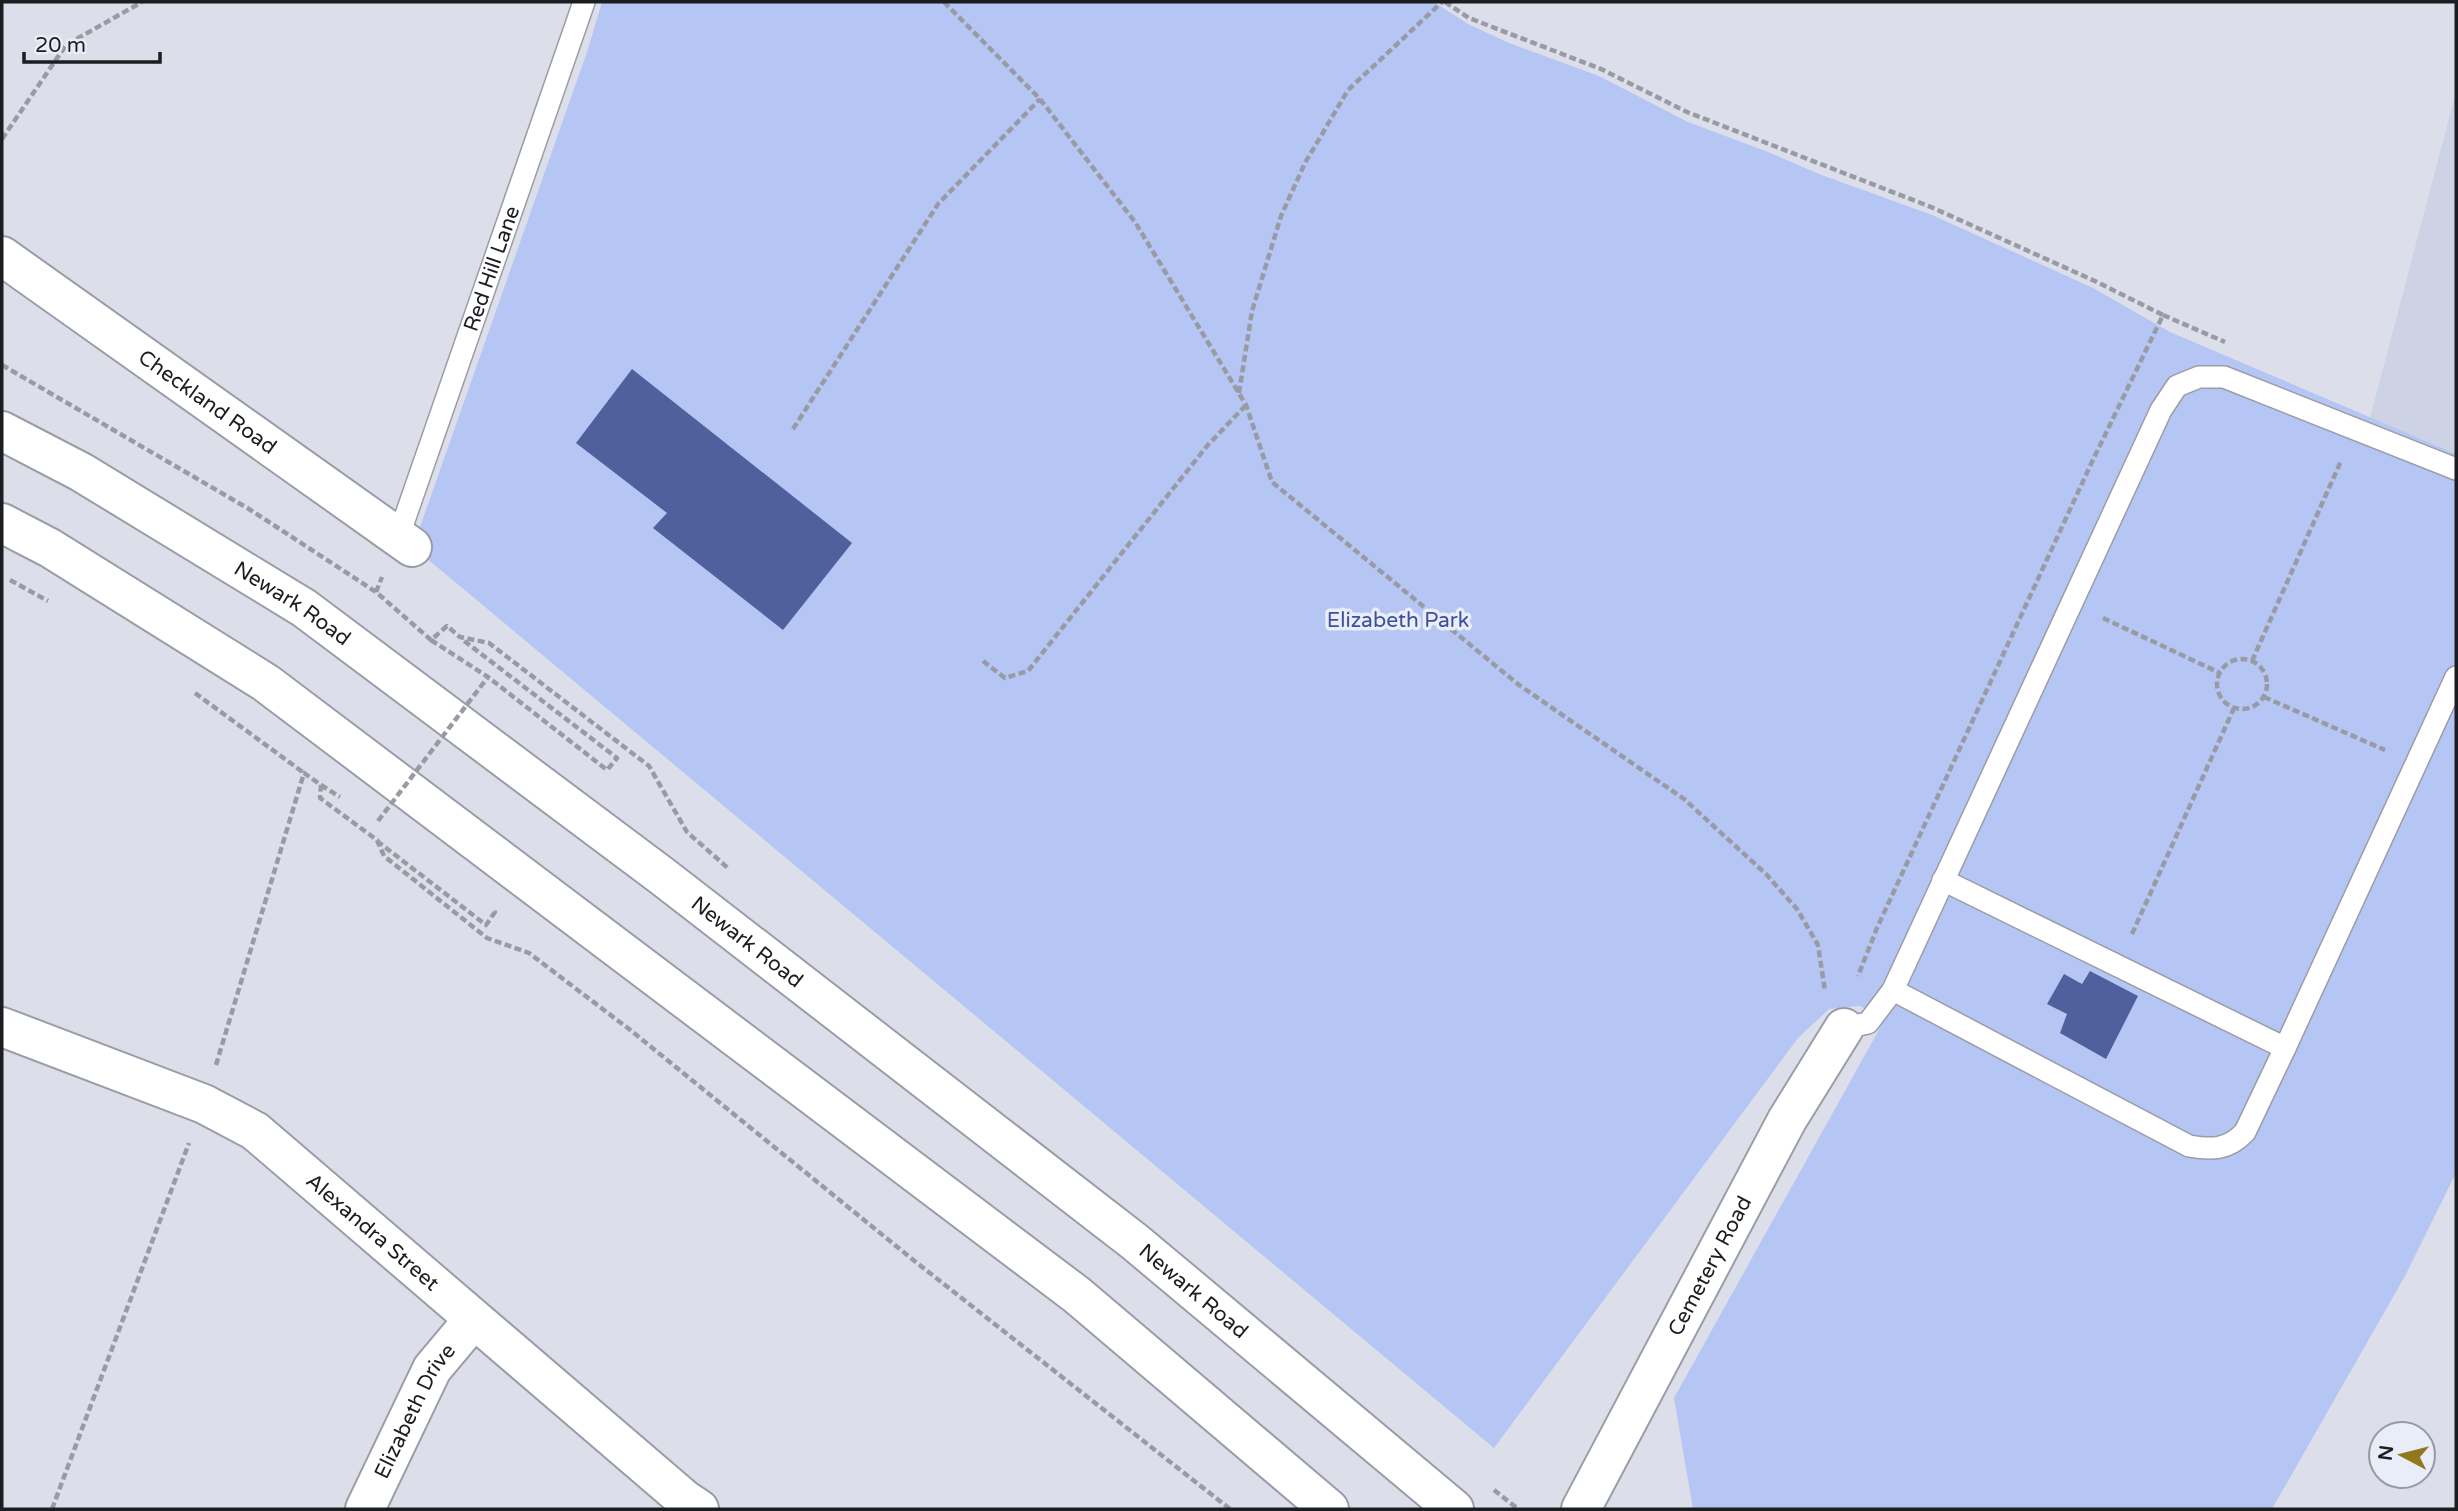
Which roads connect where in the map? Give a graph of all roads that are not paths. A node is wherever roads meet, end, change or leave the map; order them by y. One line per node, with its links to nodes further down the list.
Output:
1 (584, 2): 6 (lane, Red Hill Lane)
2 (2, 256): 6 (main road, Checkland Road)
3 (2, 431): 17 (main road, Newark Road)
4 (2456, 469): 8 (lane)
5 (2, 523): 16 (main road)
6 (406, 541)
7 (2456, 677): 12 (lane)
8 (1943, 880): 9 (lane); 12 (lane)
9 (1893, 990): 11 (lane); 12 (lane)
10 (2, 1027): 13 (main road, Alexandra Street)
11 (1840, 1036): 18 (main road, Cemetery Road)
12 (2286, 1048)
13 (472, 1320): 14 (main road, Elizabeth Drive); 15 (main road, Alexandra Street)
14 (365, 1509)
15 (699, 1509)
16 (1329, 1509)
17 (1454, 1509)
18 (1581, 1509)

